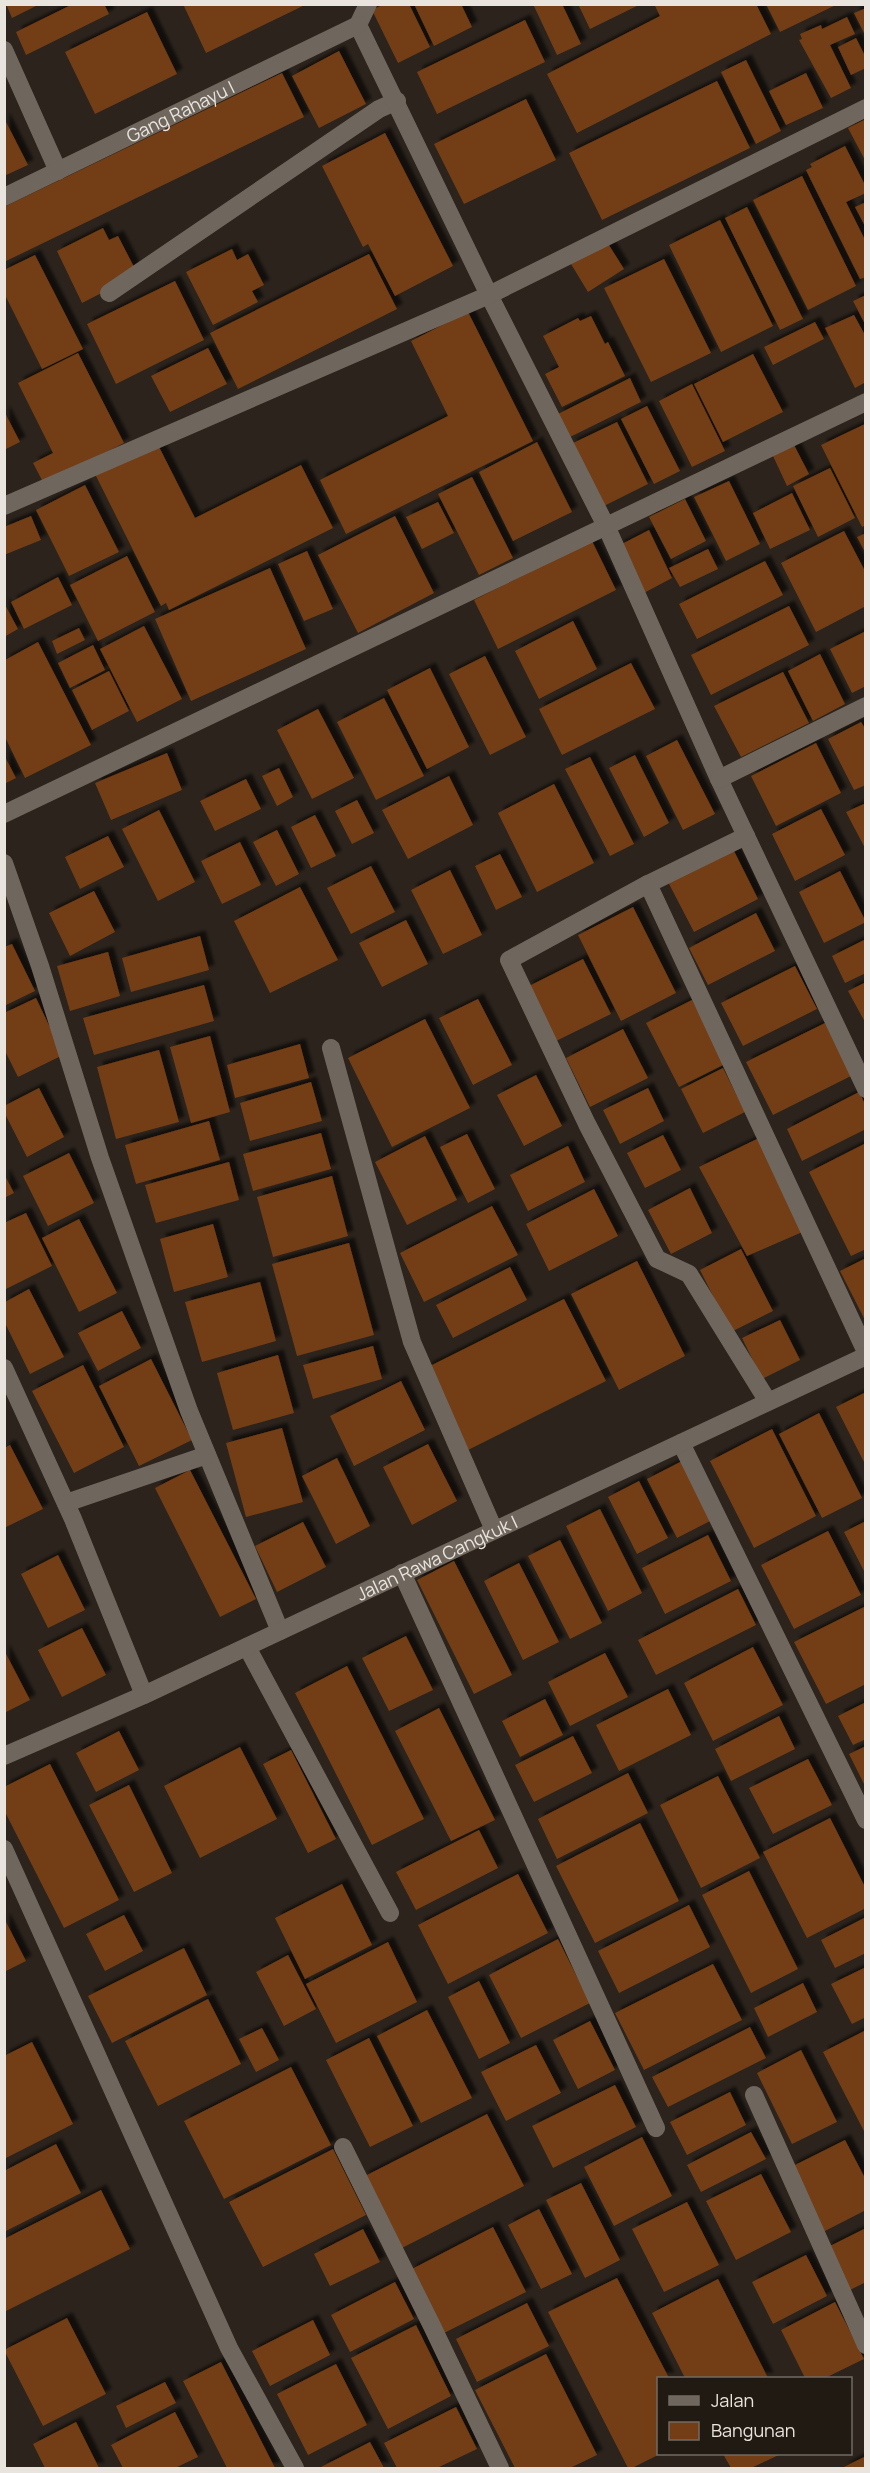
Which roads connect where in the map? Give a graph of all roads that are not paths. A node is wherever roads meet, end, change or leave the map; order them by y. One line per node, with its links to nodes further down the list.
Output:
1 (368, 4): 2 (street)
2 (358, 25): 4 (street); 6 (street, Gang Rahayu I)
3 (4, 50): 6 (street)
4 (397, 101): 8 (street); 9 (street)
5 (866, 108): 9 (street)
6 (58, 171): 7 (street, Gang Rahayu I)
7 (4, 197)
8 (109, 293)
9 (489, 295): 11 (street); 12 (street)
10 (866, 402): 12 (street)
11 (4, 506)
12 (607, 528): 14 (street); 15 (street)
13 (866, 706): 14 (street)
14 (719, 779): 16 (street)
15 (6, 818)
16 (746, 836): 18 (street); 20 (street)
17 (4, 863): 25 (street)
18 (648, 884): 21 (street); 23 (street)
19 (331, 1048): 27 (street)
20 (866, 1089)
21 (866, 1354): 23 (street, Jalan Rawa Cangkuk I)
22 (4, 1368): 26 (street)
23 (767, 1400): 24 (street, Jalan Rawa Cangkuk I)
24 (681, 1443): 27 (street, Jalan Rawa Cangkuk I); 33 (street)
25 (207, 1455): 26 (street); 29 (street)
26 (66, 1503): 31 (street)
27 (494, 1530): 28 (street, Jalan Rawa Cangkuk I)
28 (402, 1573): 29 (street, Jalan Rawa Cangkuk I); 37 (street)
29 (280, 1631): 30 (street, Jalan Rawa Cangkuk I)
30 (247, 1647): 31 (street, Jalan Rawa Cangkuk I); 35 (street)
31 (144, 1695): 32 (street, Jalan Rawa Cangkuk I)
32 (4, 1756)
33 (866, 1820)
34 (4, 1849): 40 (street)
35 (390, 1913)
36 (754, 2095): 39 (street)
37 (656, 2128)
38 (343, 2147): 41 (street)
39 (866, 2345)
40 (295, 2469)
41 (500, 2469)

